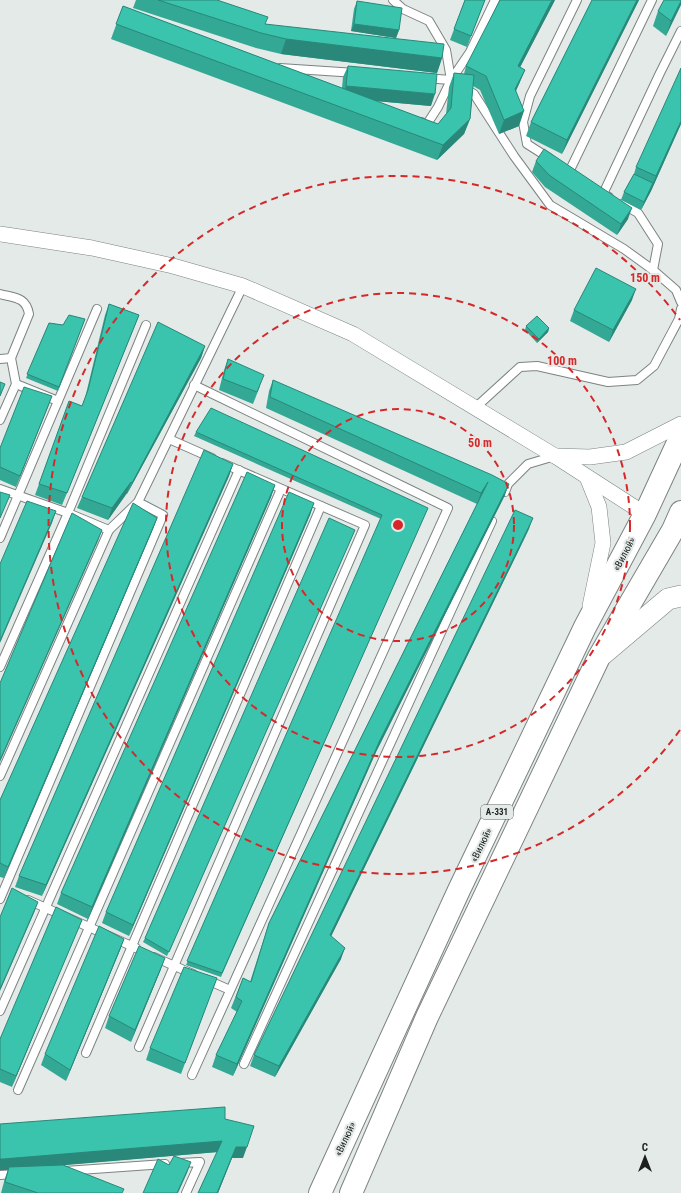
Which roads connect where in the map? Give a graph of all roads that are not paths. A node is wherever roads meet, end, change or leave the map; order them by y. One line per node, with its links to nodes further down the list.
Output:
1 (393, 0): 9 (lane)
2 (495, 0): 9 (lane)
3 (577, 0): 4 (lane)
4 (652, 0)
5 (681, 31): 12 (lane)
6 (364, 74): 7 (lane)
7 (289, 77)
8 (419, 78): 9 (lane)
9 (451, 80): 10 (lane); 12 (lane)
10 (412, 120)
11 (0, 234): 13 (street)
12 (652, 270): 15 (lane)
13 (243, 286): 22 (lane); 24 (street)
14 (0, 294): 19 (lane)
15 (681, 302)
16 (97, 309): 23 (lane)
17 (681, 310): 24 (lane)
18 (146, 325): 38 (lane)
19 (11, 358): 20 (lane); 21 (lane)
20 (0, 359)
21 (16, 384): 23 (lane); 25 (lane)
22 (194, 386): 28 (lane); 55 (lane)
23 (58, 401): 34 (lane)
24 (475, 408): 29 (street)
25 (0, 420)
26 (681, 424): 29 (street)
27 (681, 436): 40 (highway, «Вилюй» / А-331)
28 (168, 439): 30 (lane); 36 (lane)
29 (555, 456): 31 (street); 35 (lane)
30 (239, 470): 33 (lane); 51 (lane)
31 (587, 477): 40 (street); 45 (street)
32 (0, 489): 34 (lane)
33 (281, 489): 37 (lane); 52 (lane)
34 (18, 495): 38 (lane); 43 (lane)
35 (502, 498)
36 (138, 502): 42 (lane); 49 (lane)
37 (321, 506): 53 (lane); 54 (lane)
38 (68, 512): 42 (lane); 47 (lane)
39 (495, 513): 59 (lane)
40 (645, 514): 41 (highway); 45 (highway, «Вилюй» / А-331)
41 (678, 526): 46 (highway, А-331)
42 (109, 530): 48 (lane)
43 (0, 538)
44 (681, 596): 46 (main road)
45 (585, 627): 66 (highway, «Вилюй» / А-331)
46 (599, 657): 67 (highway, А-331)
47 (0, 667)
48 (0, 776)
49 (8, 891): 50 (lane); 51 (lane)
50 (0, 899)
51 (46, 908): 52 (lane); 56 (lane)
52 (89, 928): 53 (lane); 61 (lane)
53 (132, 946): 54 (lane); 58 (lane)
54 (174, 966): 55 (lane); 57 (lane)
55 (230, 990): 60 (lane)
56 (0, 1012)
57 (139, 1047)
58 (86, 1053)
59 (244, 1064)
60 (192, 1075)
61 (18, 1090)
62 (54, 1171): 65 (lane)
63 (23, 1173): 64 (lane)
64 (0, 1175)
65 (186, 1193)
66 (320, 1193)
67 (351, 1193)

